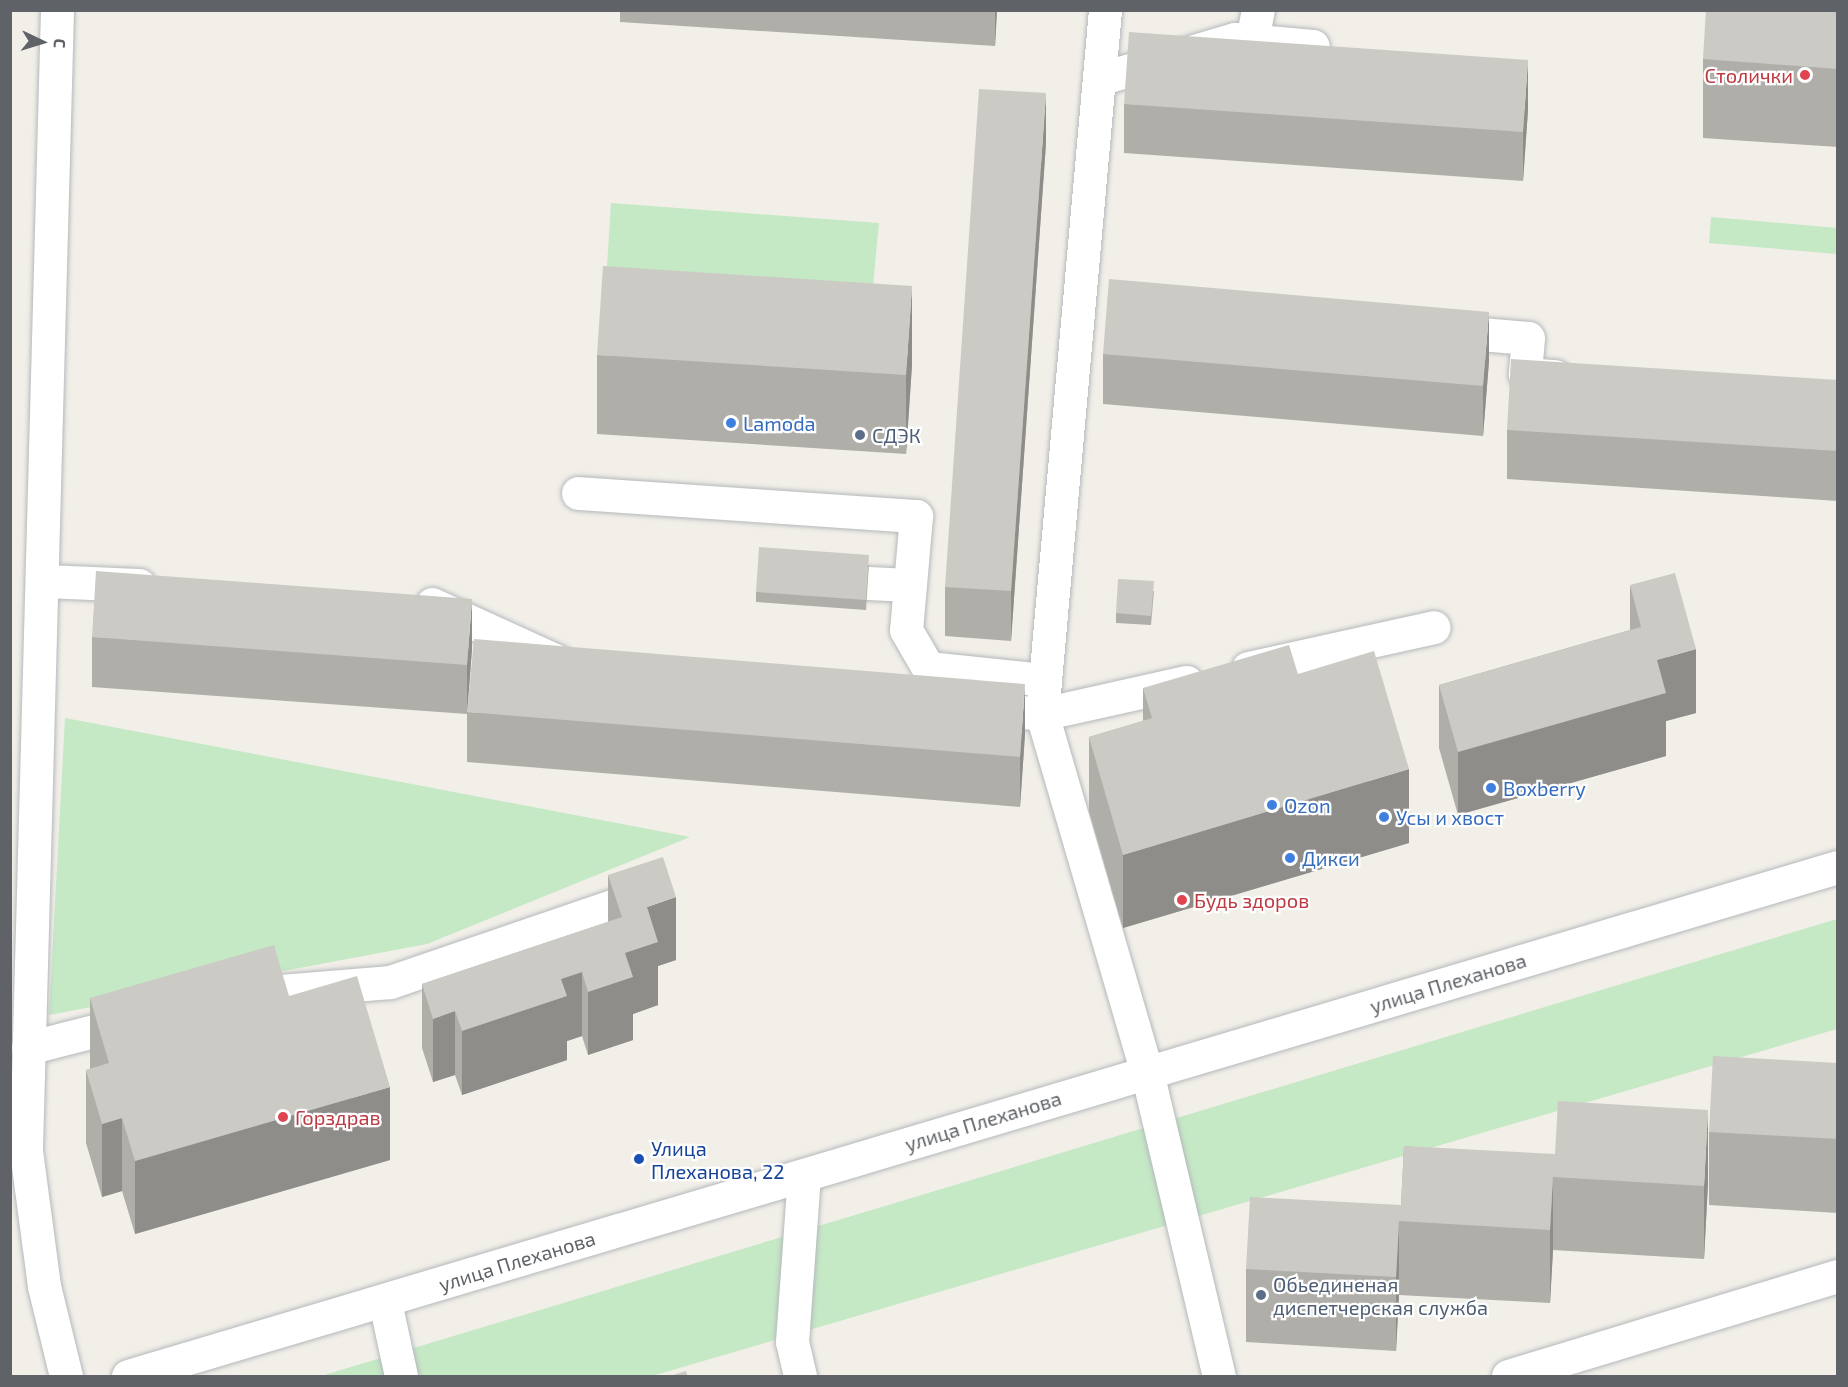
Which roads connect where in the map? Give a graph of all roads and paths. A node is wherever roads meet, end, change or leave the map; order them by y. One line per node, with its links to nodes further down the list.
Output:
1 (57, 10): 11 (street)
2 (1105, 10): 5 (street)
3 (1255, 26): 4 (street); 5 (street)
4 (1345, 50)
5 (1099, 79): 6 (street)
6 (1079, 300): 7 (street); 18 (street)
7 (1115, 303)
8 (1410, 328): 9 (street)
9 (1583, 378)
10 (578, 493): 13 (street)
11 (44, 581): 14 (street); 25 (street)
12 (868, 583): 13 (street)
13 (910, 585): 18 (street)
14 (174, 587)
15 (397, 598): 17 (street)
16 (1434, 627): 20 (street)
17 (591, 668)
18 (1045, 680): 20 (street)
19 (947, 705): 20 (street)
20 (1042, 714): 26 (street)
21 (1838, 867): 26 (street, улица Плеханова)
22 (650, 893): 23 (street)
23 (206, 1003)
24 (161, 1014): 25 (street)
25 (28, 1048): 27 (street)
26 (1147, 1072): 28 (street, улица Плеханова); 35 (street)
27 (18, 1151): 31 (street)
28 (804, 1175): 30 (street, улица Плеханова); 34 (street)
29 (1838, 1276): 36 (street)
30 (385, 1302): 32 (street, улица Плеханова); 33 (street)
31 (66, 1377)
32 (128, 1377)
33 (401, 1377)
34 (800, 1377)
35 (1219, 1377)
36 (1508, 1377)

